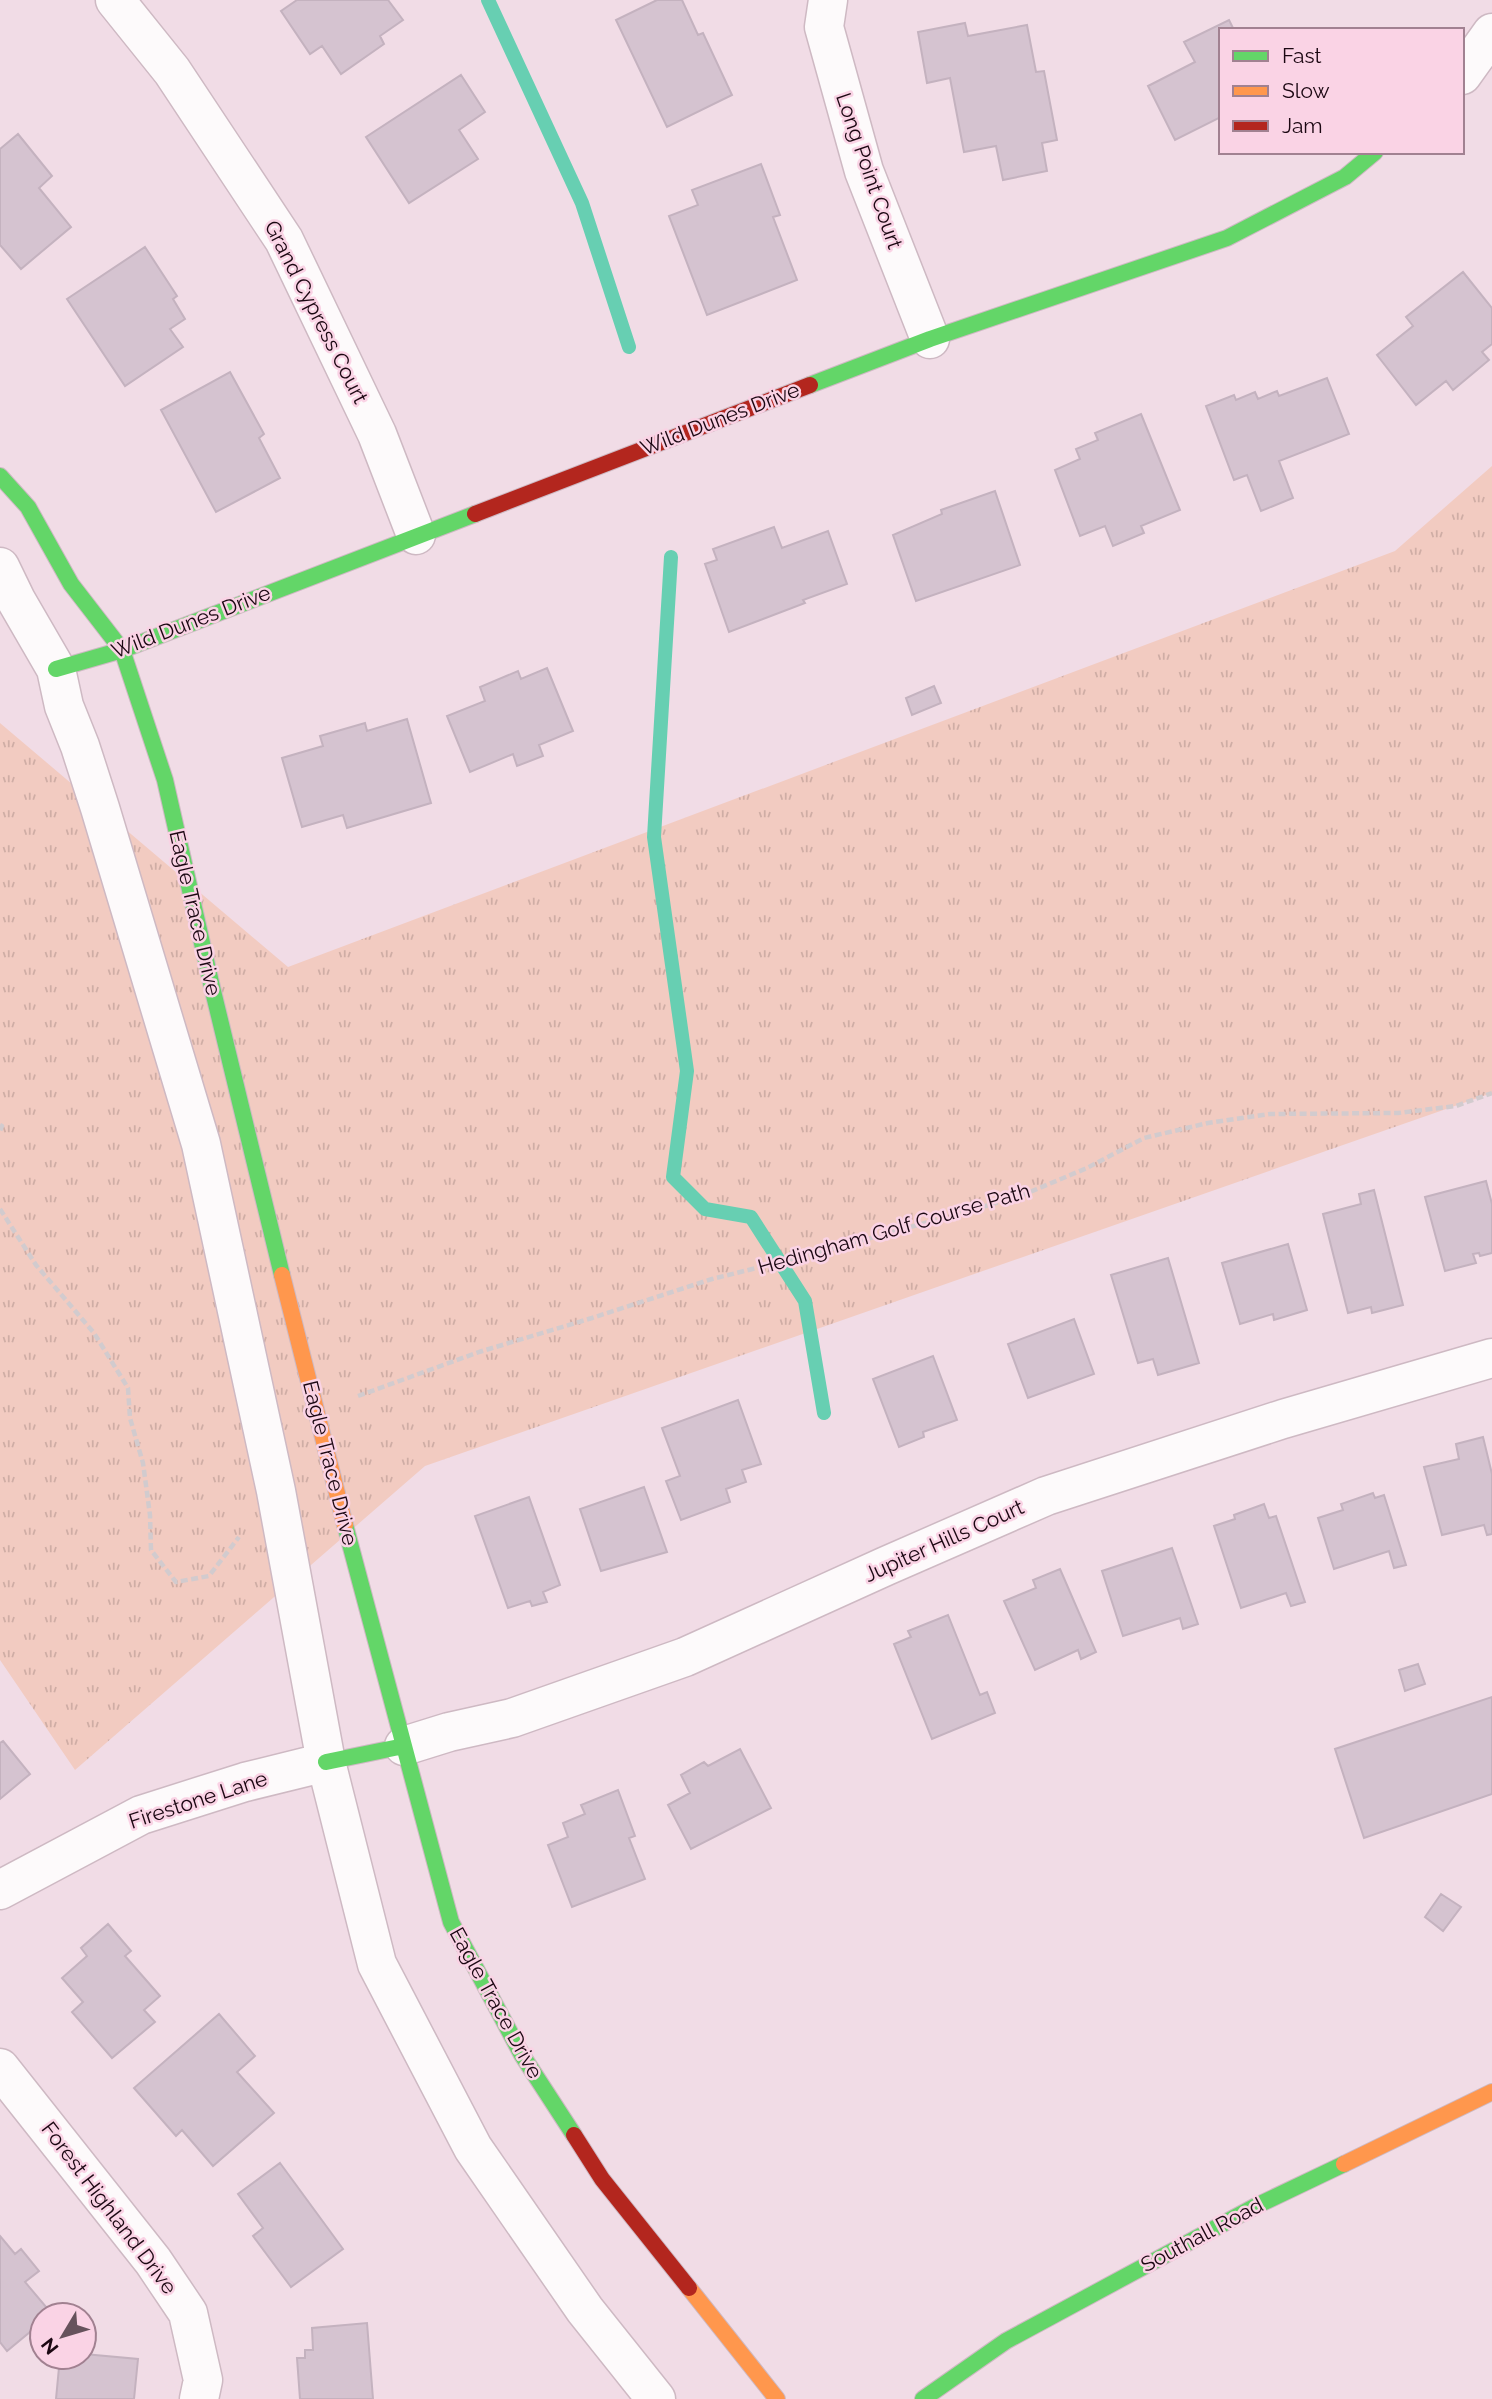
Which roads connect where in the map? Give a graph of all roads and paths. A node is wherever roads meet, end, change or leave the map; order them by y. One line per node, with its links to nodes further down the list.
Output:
1 (115, 0): 8 (street, Grand Cypress Court)
2 (828, 0): 6 (street, Long Point Court)
3 (1492, 33): 4 (street)
4 (1464, 72)
5 (1373, 154): 6 (street, Wild Dunes Drive)
6 (930, 339): 8 (street, Wild Dunes Drive)
7 (0, 476): 10 (street, Eagle Trace Drive)
8 (416, 535): 10 (street, Wild Dunes Drive)
9 (0, 567): 11 (street)
10 (122, 650): 11 (street, Wild Dunes Drive); 19 (street, Eagle Trace Drive)
11 (56, 669): 20 (street)
12 (1492, 1093): 17 (path, Hedingham Golf Course Path)
13 (0, 1125): 14 (path)
14 (0, 1131)
15 (0, 1209): 18 (path)
16 (1492, 1358): 19 (street, Jupiter Hills Court)
17 (353, 1400)
18 (247, 1528)
19 (404, 1746): 20 (street); 26 (street, Eagle Trace Drive)
20 (326, 1762): 21 (street, Firestone Lane); 25 (street)
21 (0, 1890)
22 (0, 2067): 24 (street, Forest Highland Drive)
23 (1492, 2092): 27 (street, Southall Road)
24 (199, 2399)
25 (656, 2399)
26 (777, 2399)
27 (923, 2399)

